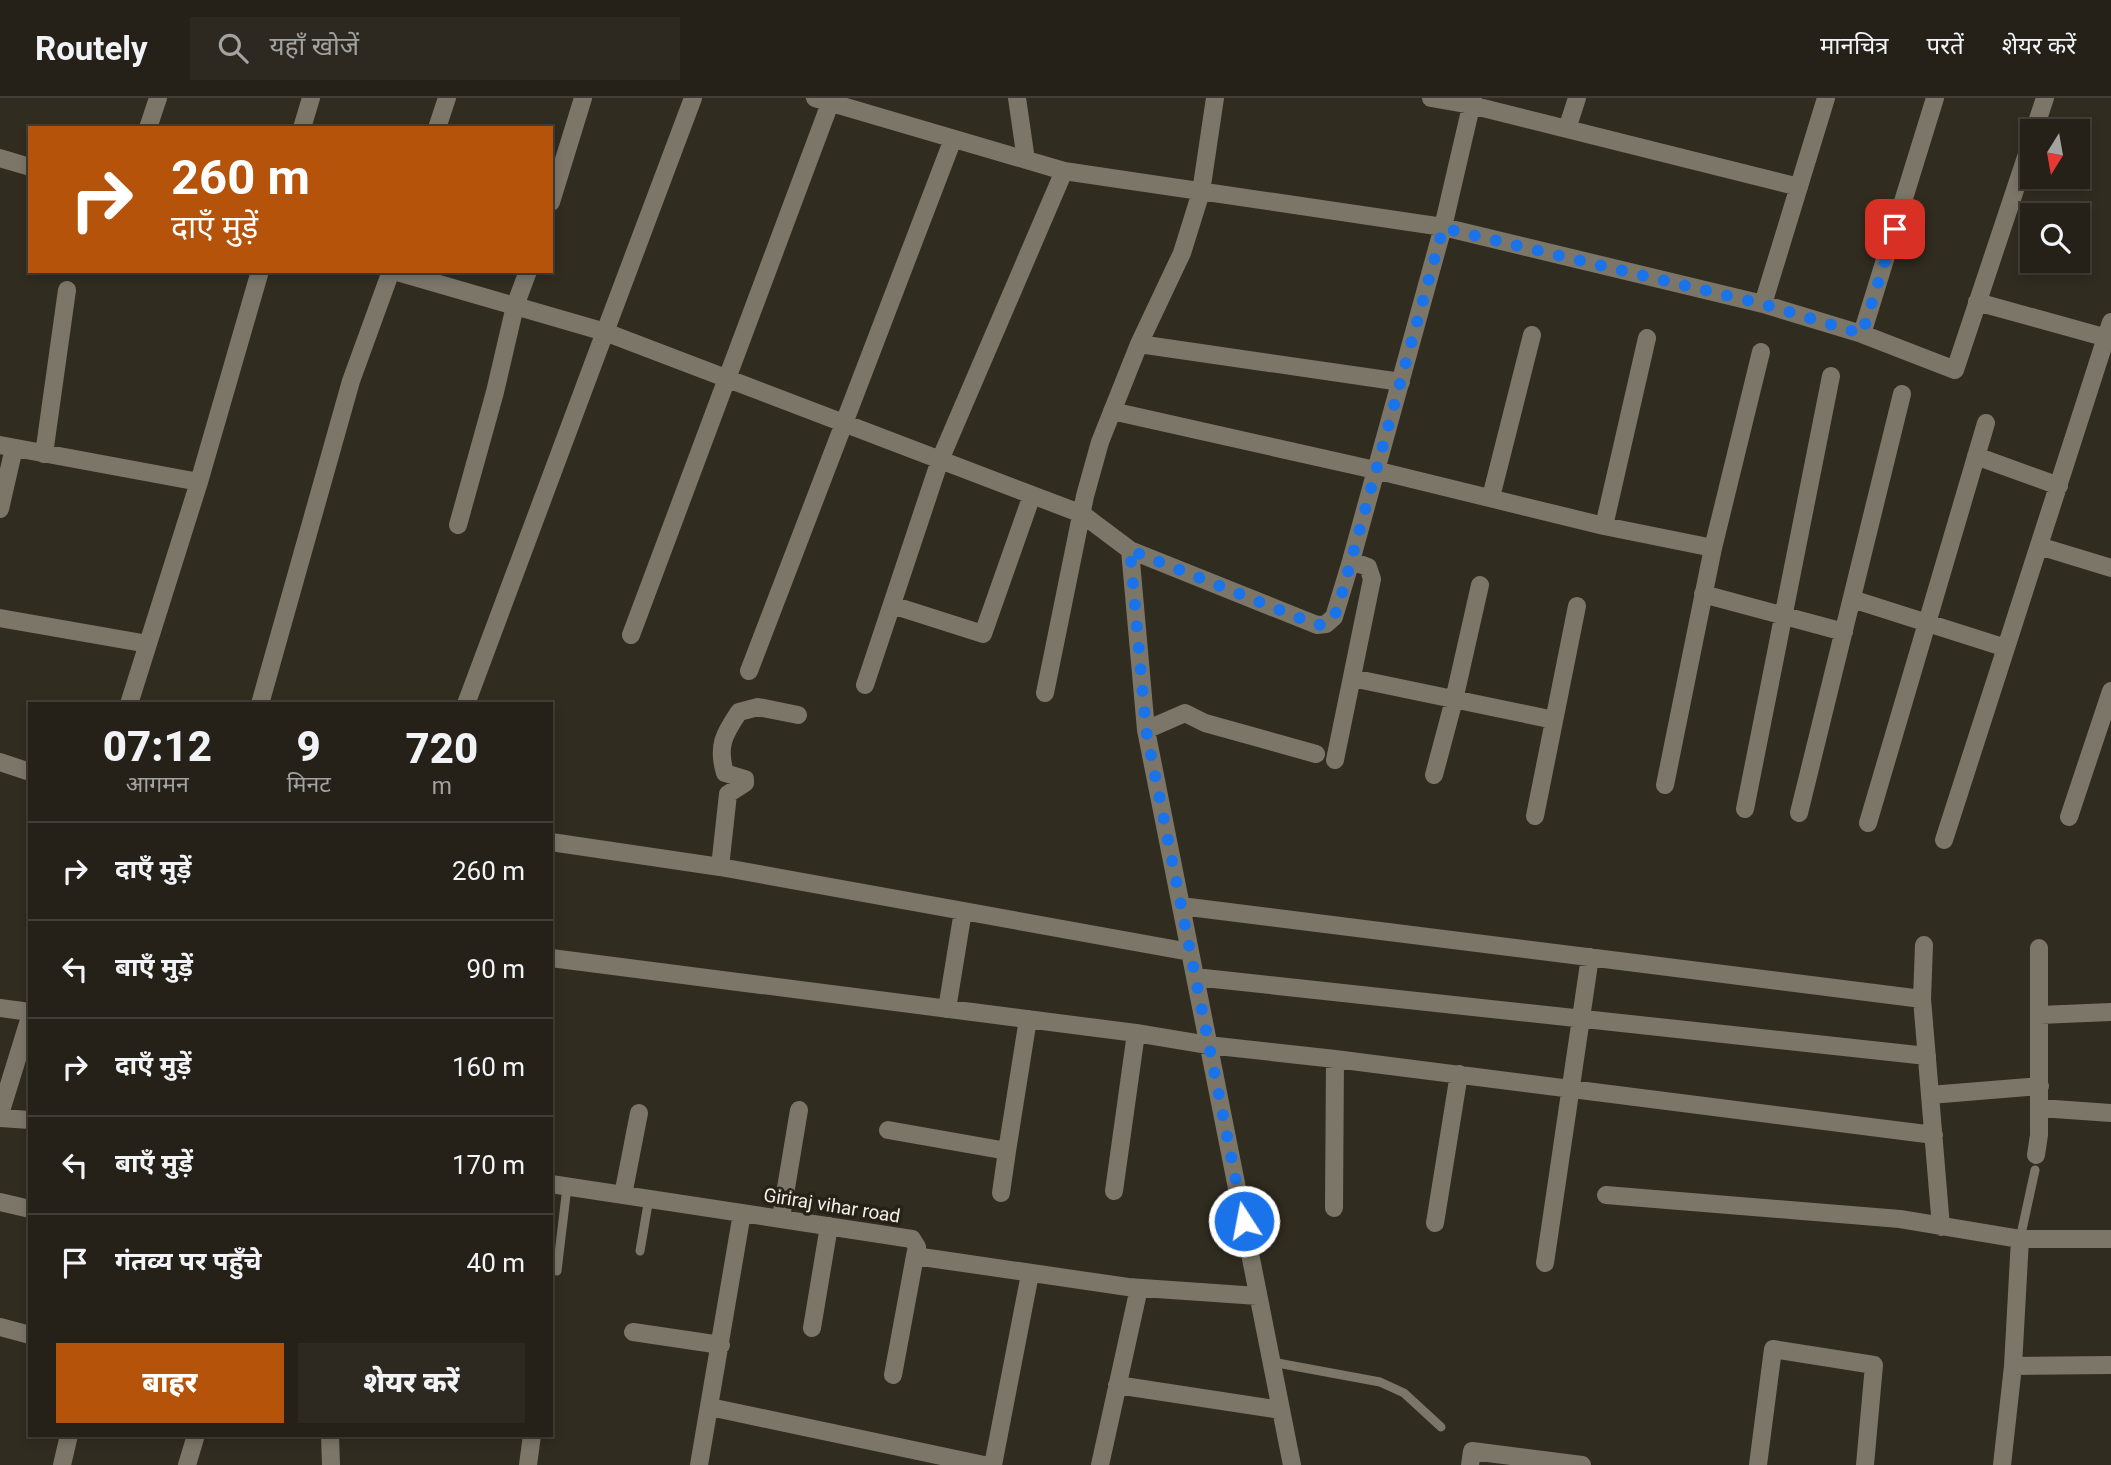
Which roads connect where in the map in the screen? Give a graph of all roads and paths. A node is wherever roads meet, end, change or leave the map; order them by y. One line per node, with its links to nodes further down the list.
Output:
1 (158, 98): 16 (street)
2 (311, 98): 17 (street)
3 (447, 98): 18 (street)
4 (583, 98): 28 (street)
5 (693, 98): 38 (street)
6 (1215, 98): 27 (street)
7 (1431, 98): 14 (street)
8 (1577, 98): 19 (street)
9 (1826, 98): 26 (street)
10 (1936, 98): 40 (street)
11 (2045, 98): 15 (street)
12 (826, 99): 20 (street); 46 (street)
13 (1018, 99): 22 (street)
14 (1472, 101): 19 (street); 29 (street)
15 (2038, 119)
16 (149, 126)
17 (303, 126)
18 (438, 126)
19 (1567, 129): 26 (street)
20 (953, 139): 22 (street); 50 (street)
21 (0, 159): 23 (street)
22 (1026, 160): 24 (street)
23 (28, 166)
24 (1064, 171): 27 (street); 55 (street)
25 (2020, 175): 35 (street)
26 (1799, 187): 36 (street)
27 (1201, 192): 29 (street); 43 (street)
28 (553, 196)
29 (1443, 228): 36 (street); 47 (street)
30 (259, 273): 57 (street)
31 (392, 273): 89 (street)
32 (400, 273): 37 (street)
33 (527, 273): 37 (street)
34 (66, 290): 53 (street)
35 (1978, 302): 39 (street); 40 (street)
36 (1763, 304): 40 (street)
37 (515, 306): 38 (street); 63 (street)
38 (605, 332): 46 (street); 90 (street)
39 (2110, 333): 58 (street)
40 (1862, 334)
41 (1532, 335): 60 (street)
42 (1647, 338): 64 (street)
43 (1139, 344): 47 (street); 49 (street)
44 (1761, 352): 66 (street)
45 (1831, 376): 75 (street)
46 (727, 378): 50 (street); 79 (street)
47 (1401, 382): 56 (street)
48 (1902, 394): 72 (street)
49 (1112, 411): 56 (street); 62 (street)
50 (844, 423): 55 (street); 82 (street)
51 (1986, 423): 54 (street)
52 (7, 447): 53 (street); 61 (street)
53 (44, 454): 57 (street)
54 (1976, 456): 58 (street); 77 (street)
55 (940, 460): 59 (street); 73 (street)
56 (1374, 470): 60 (street); 68 (street)
57 (199, 482): 80 (street)
58 (2059, 486): 65 (street)
59 (1032, 495): 62 (street); 73 (street)
60 (1491, 498): 64 (street)
61 (0, 509)
62 (1082, 514): 67 (street); 86 (street)
63 (458, 525)
64 (1604, 526): 66 (street)
65 (2039, 546): 69 (street); 81 (street)
66 (1713, 548): 71 (street)
67 (1130, 550): 68 (street); 93 (street)
68 (1351, 561): 83 (street)
69 (2111, 568)
70 (1480, 584): 87 (street)
71 (1703, 594): 75 (street); 99 (street)
72 (1852, 599): 77 (street); 78 (street)
73 (892, 605): 84 (street)
74 (1577, 606): 92 (street)
75 (1784, 616): 78 (street); 100 (street)
76 (0, 618): 80 (street)
77 (1927, 622): 81 (street); 104 (street)
78 (1844, 632): 101 (street)
79 (632, 635)
80 (148, 644): 88 (street)
81 (2006, 648): 105 (street)
82 (749, 671)
83 (1352, 678): 87 (street); 95 (street)
84 (866, 685)
85 (2111, 691): 103 (street)
86 (1045, 693)
87 (1454, 700): 92 (street); 98 (street)
88 (130, 702)
89 (261, 702)
90 (467, 702)
91 (798, 715): 107 (street)
92 (1554, 720): 102 (street)
93 (1146, 730): 94 (street); 108 (street)
94 (1316, 754)
95 (1335, 760)
96 (0, 762): 97 (street)
97 (28, 771)
98 (1434, 775)
99 (1665, 785)
100 (1745, 809)
101 (1799, 813)
102 (1535, 816)
103 (2069, 817)
104 (1868, 823)
105 (1944, 840)
106 (553, 842): 107 (street)
107 (720, 867): 109 (street)
108 (1181, 906): 112 (street); 113 (street)
109 (962, 911): 112 (street); 118 (street)
110 (1924, 945): 116 (street)
111 (2039, 948): 121 (street)
112 (1190, 952): 115 (street)
113 (1590, 957): 116 (street); 123 (street)
114 (553, 958): 118 (street)
115 (1195, 977): 123 (street); 126 (street)
116 (1923, 999): 127 (street)
117 (0, 1008): 120 (street)
118 (947, 1009): 122 (street)
119 (2111, 1012): 121 (street)
120 (28, 1014)
121 (2039, 1015): 130 (street)
122 (1028, 1019): 125 (street); 141 (street)
123 (1581, 1019): 127 (street); 131 (street)
124 (28, 1021): 137 (street)
125 (1136, 1033): 126 (street); 144 (street)
126 (1209, 1045): 128 (street); 165 (street)
127 (1927, 1056): 132 (street)
128 (1335, 1059): 129 (street); 150 (street)
129 (1459, 1074): 131 (street); 154 (street)
130 (2040, 1086): 132 (street); 133 (street)
131 (1571, 1089): 140 (street); 161 (street)
132 (1930, 1095): 140 (street)
133 (2039, 1108): 136 (street); 142 (street)
134 (799, 1110): 153 (street)
135 (639, 1113): 146 (street)
136 (2111, 1113)
137 (0, 1116): 138 (street)
138 (28, 1120)
139 (888, 1130): 141 (street)
140 (1934, 1135): 156 (street)
141 (1007, 1151): 145 (street)
142 (2035, 1163): 157 (lane)
143 (559, 1185): 146 (street, Giriraj vihar road); 162 (lane)
144 (1114, 1191)
145 (1002, 1193)
146 (623, 1195): 148 (street, Giriraj vihar road)
147 (1606, 1195): 156 (street)
148 (649, 1198): 152 (street, Giriraj vihar road); 159 (lane)
149 (0, 1202): 151 (street)
150 (1334, 1208)
151 (28, 1209)
152 (742, 1213): 153 (street, Giriraj vihar road); 170 (street)
153 (781, 1218): 155 (street, Giriraj vihar road)
154 (1435, 1223)
155 (828, 1226): 160 (street, Giriraj vihar road); 167 (street)
156 (1941, 1227): 157 (street)
157 (2020, 1239): 158 (street); 173 (street)
158 (2111, 1239)
159 (640, 1251)
160 (915, 1256): 163 (street); 174 (street)
161 (1545, 1263)
162 (557, 1270)
163 (1030, 1274): 164 (street); 189 (street)
164 (1139, 1288): 165 (street); 175 (street)
165 (1258, 1296): 171 (street)
166 (0, 1327): 169 (street)
167 (812, 1328)
168 (633, 1332): 170 (street)
169 (28, 1334)
170 (721, 1345): 176 (street)
171 (1272, 1362): 177 (street); 178 (lane)
172 (2111, 1365): 173 (street)
173 (2013, 1366): 196 (street)
174 (893, 1376)
175 (1117, 1385): 177 (street); 190 (street)
176 (710, 1407): 187 (street); 188 (street)
177 (1281, 1410): 191 (street)
178 (1441, 1427)
179 (69, 1437): 183 (street)
180 (195, 1437): 184 (street)
181 (330, 1437): 185 (street)
182 (532, 1437): 186 (street)
183 (62, 1465)
184 (187, 1465)
185 (331, 1465)
186 (528, 1465)
187 (699, 1465)
188 (984, 1465)
189 (993, 1465)
190 (1100, 1465)
191 (1292, 1465)
192 (1470, 1465): 193 (street)
193 (1582, 1465)
194 (1758, 1465): 195 (street)
195 (1865, 1465)
196 (2002, 1465)

